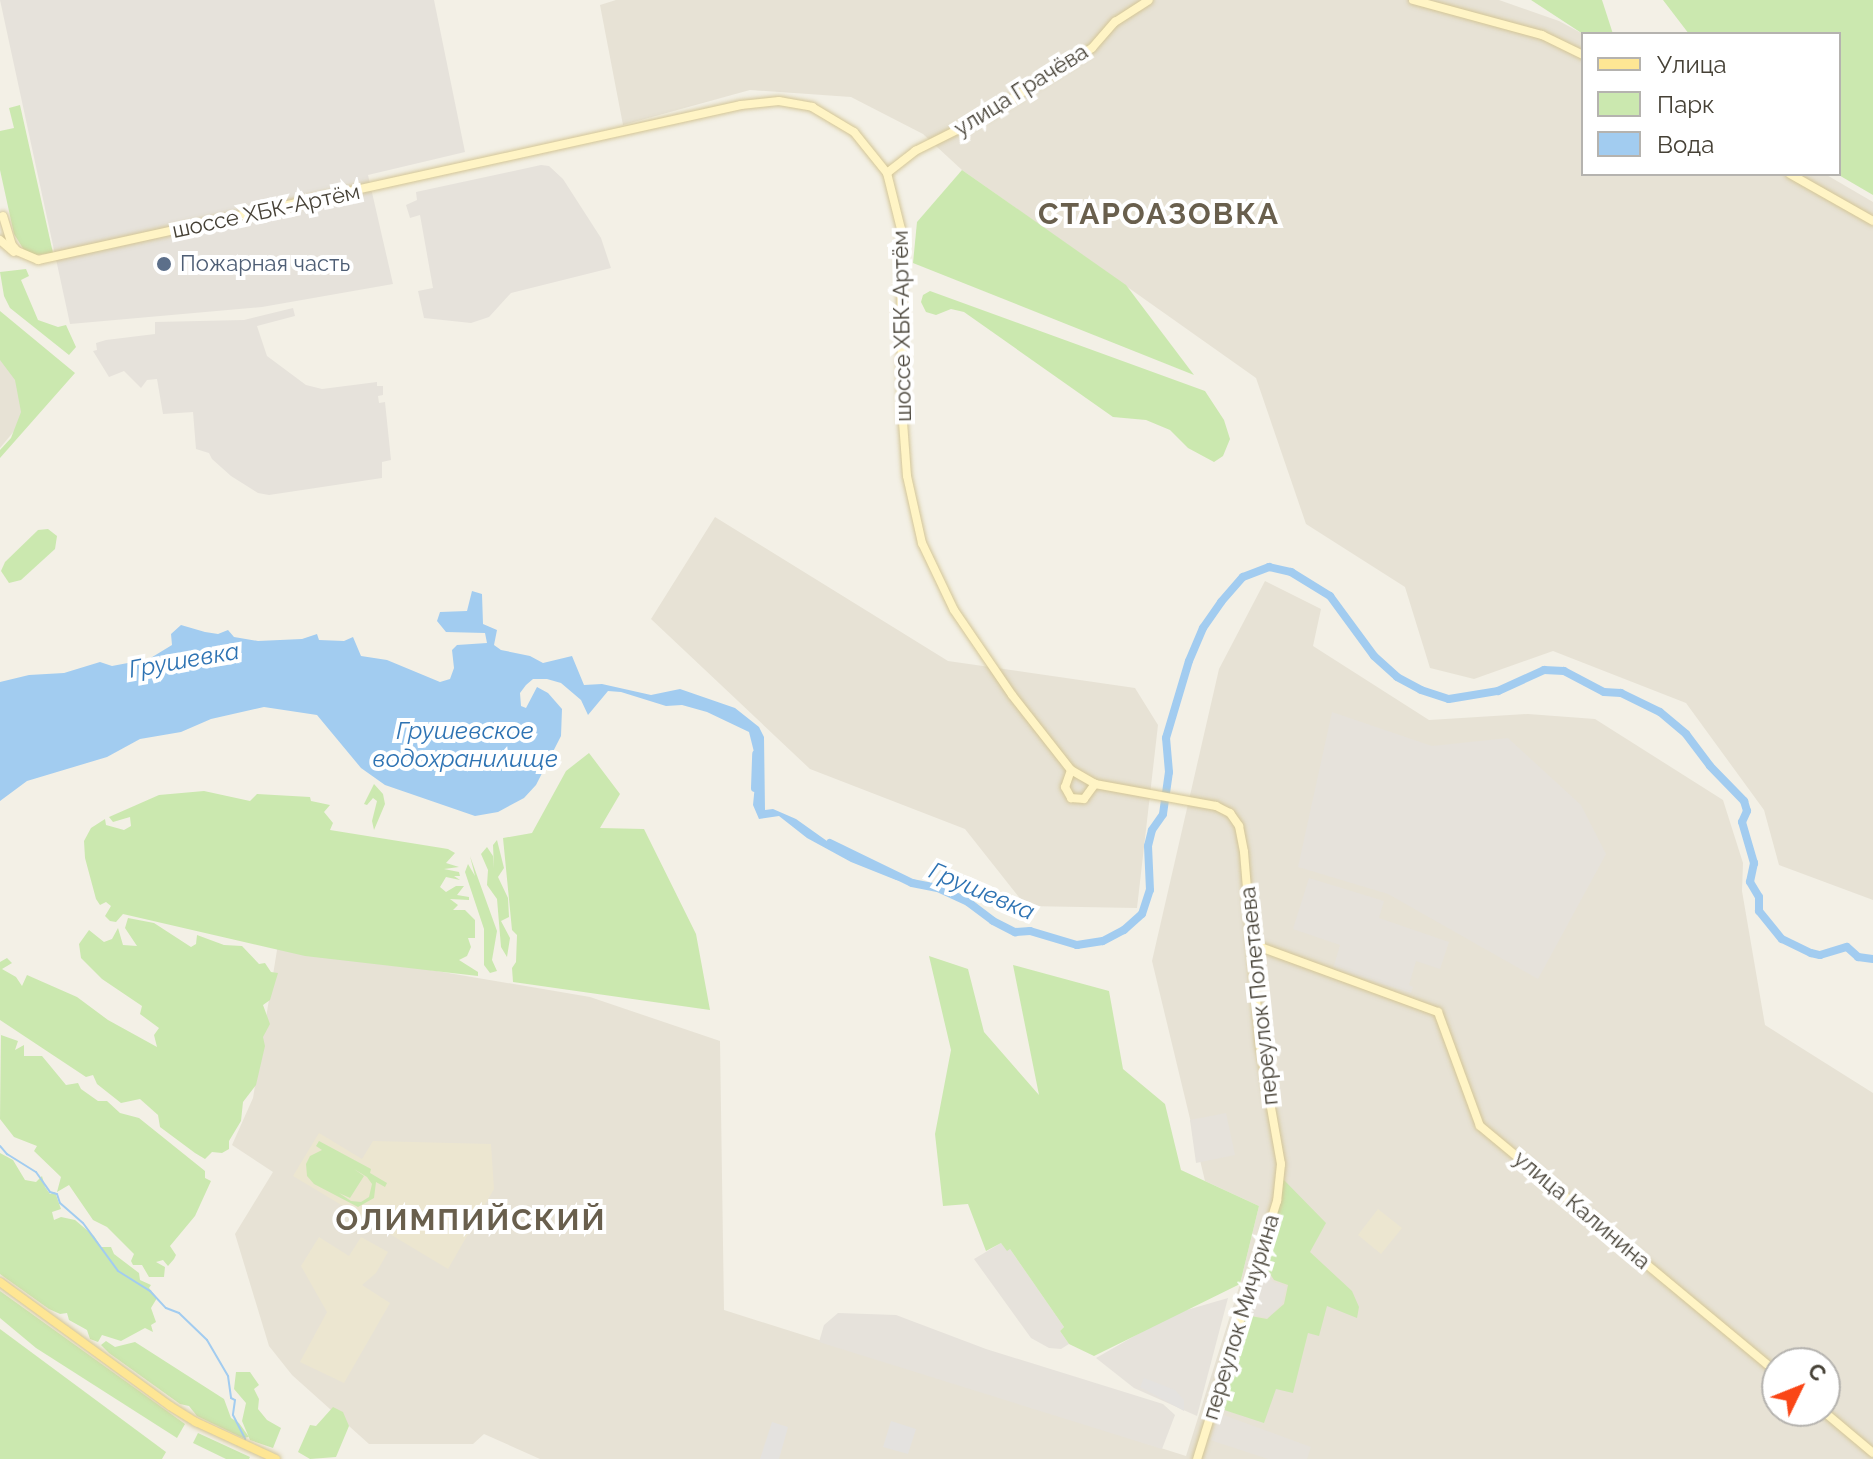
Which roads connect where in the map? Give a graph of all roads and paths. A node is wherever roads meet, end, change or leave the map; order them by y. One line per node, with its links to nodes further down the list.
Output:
1 (1149, 0): 4 (main road, улица Грачёва)
2 (1413, 0): 3 (main road)
3 (1581, 54)
4 (887, 173): 10 (main road, шоссе ХБК-Артём); 11 (main road, шоссе ХБК-Артём)
5 (1794, 176): 8 (main road)
6 (0, 204): 7 (main road)
7 (1, 219): 10 (main road)
8 (1873, 221)
9 (0, 240): 10 (main road)
10 (38, 260)
11 (1071, 770): 12 (main road, шоссе ХБК-Артём); 12 (main road)
12 (1095, 784): 13 (main road, шоссе ХБК-Артём)
13 (1235, 818): 14 (main road, переулок Полетаева)
14 (1252, 944): 15 (main road, переулок Полетаева); 17 (main road, улица Калинина)
15 (1280, 1174): 21 (main road, переулок Мичурина)
16 (0, 1282): 20 (main road)
17 (1761, 1360)
18 (1841, 1426): 19 (main road)
19 (1873, 1453)
20 (276, 1459)
21 (1197, 1459)

